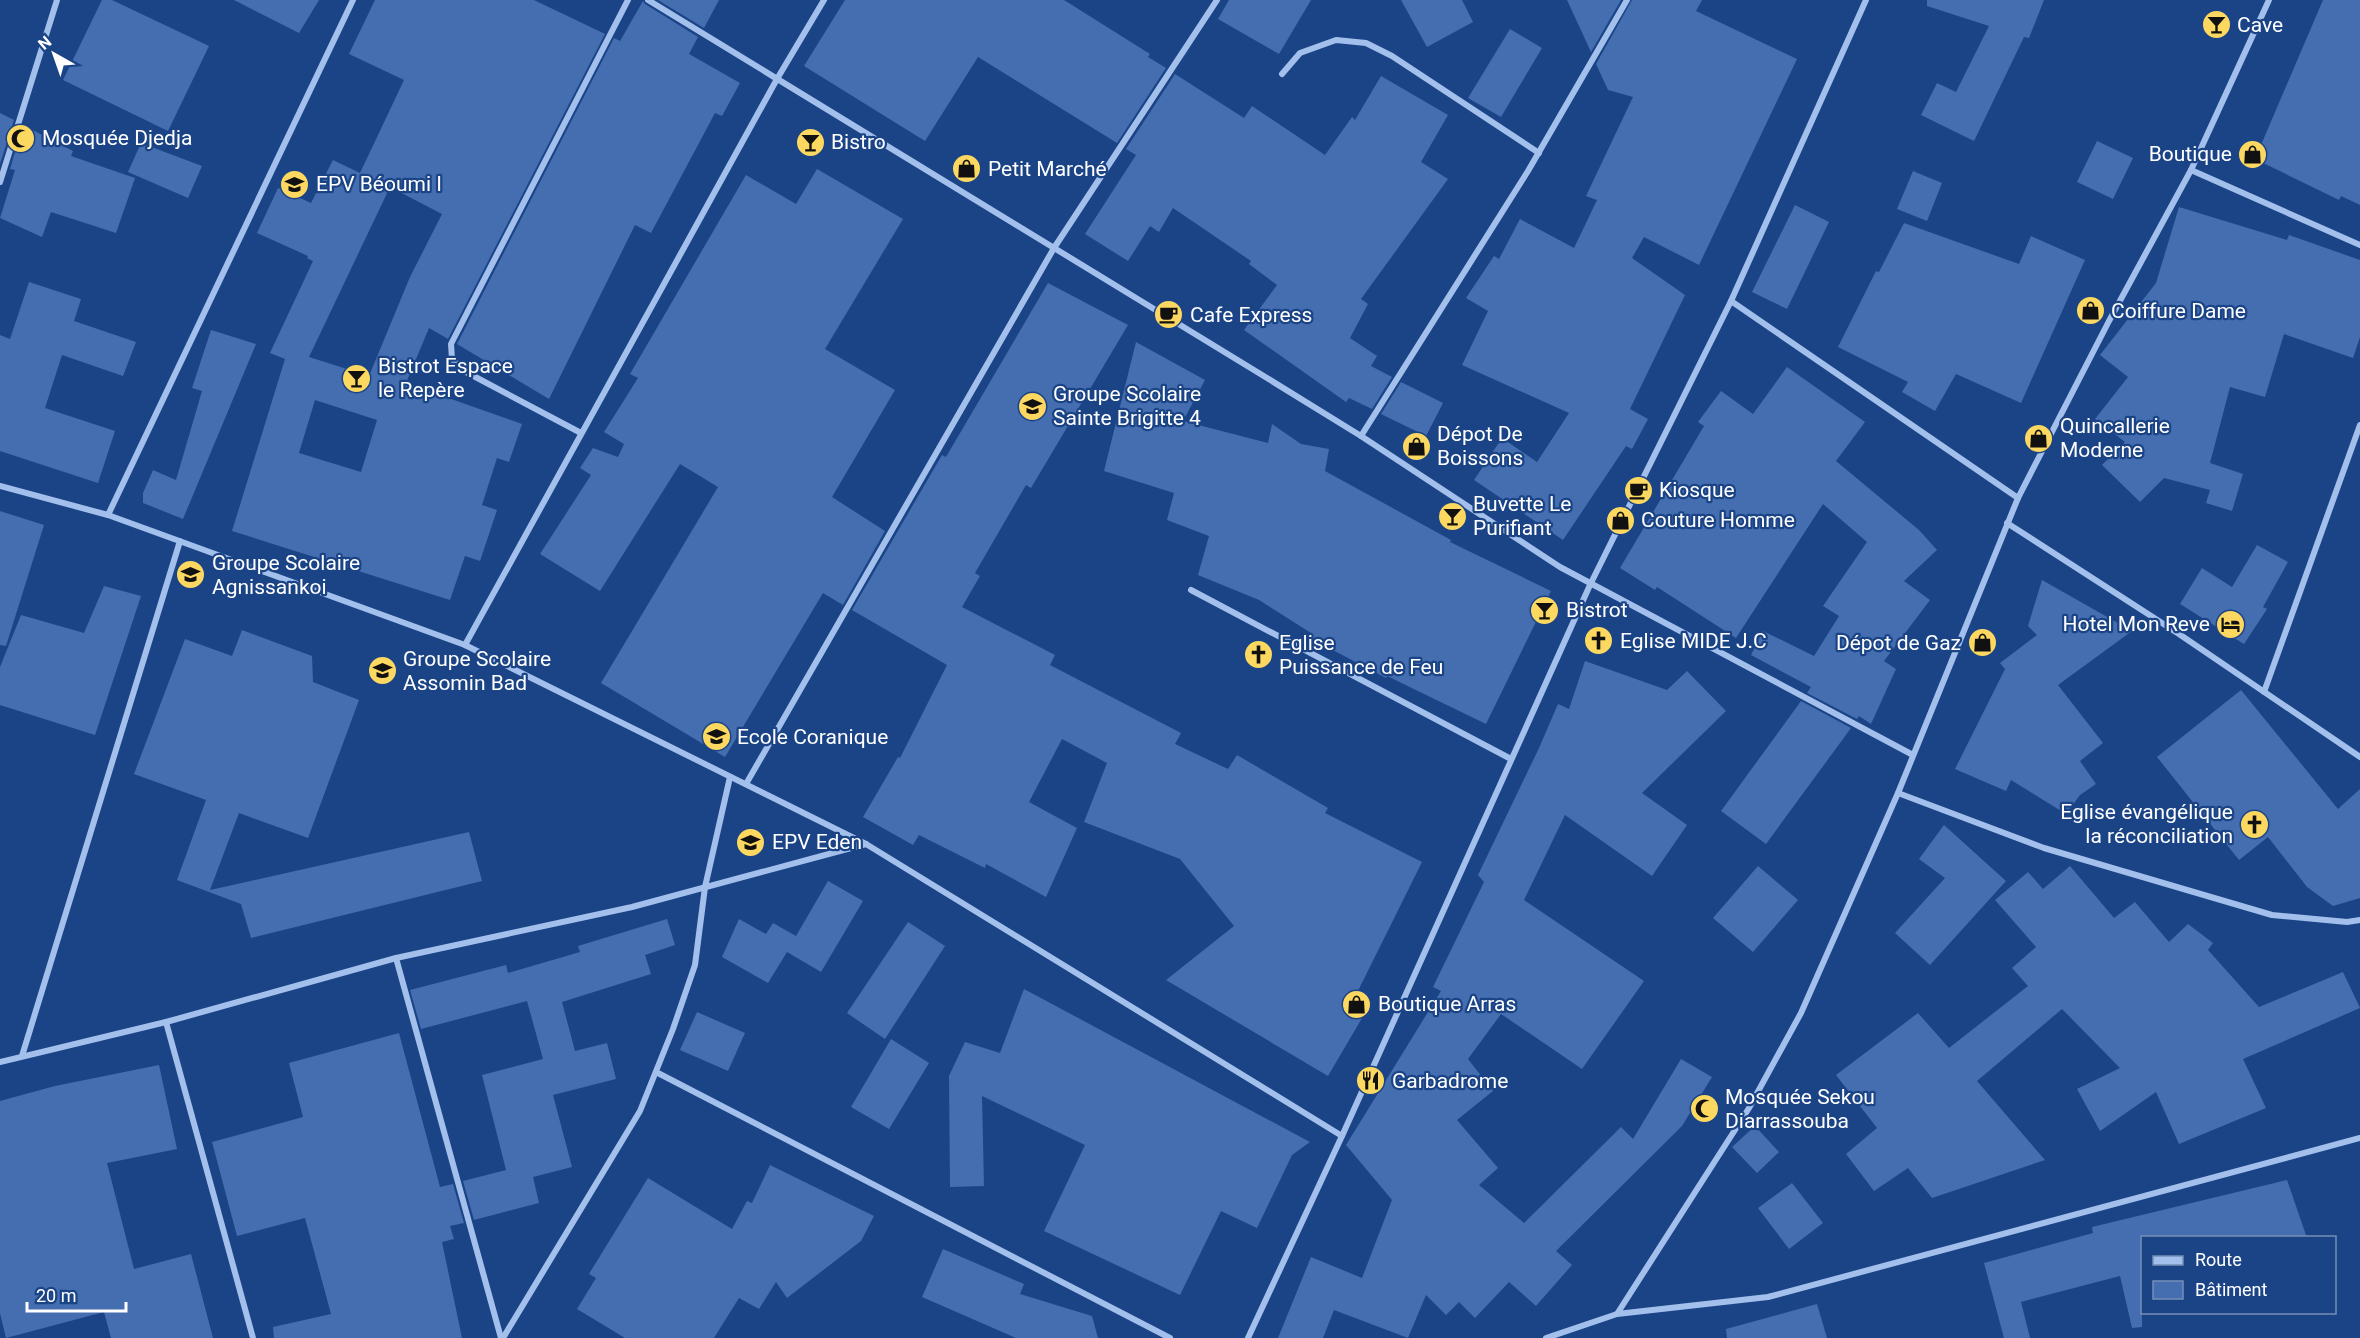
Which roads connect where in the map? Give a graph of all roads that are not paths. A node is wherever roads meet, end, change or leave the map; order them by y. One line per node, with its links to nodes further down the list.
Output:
1 (57, 0): 14 (street)
2 (353, 0): 23 (street)
3 (628, 0): 19 (street)
4 (648, 0): 11 (street)
5 (824, 0): 11 (street)
6 (1217, 0): 16 (street)
7 (1627, 0): 12 (street)
8 (1866, 0): 17 (street)
9 (2269, 0): 13 (street)
10 (1282, 74): 12 (street)
11 (777, 79): 16 (street); 19 (street)
12 (1539, 153): 20 (street)
13 (2191, 170): 15 (street); 22 (street)
14 (0, 182)
15 (2360, 245)
16 (1054, 248): 20 (street); 34 (street)
17 (1731, 302): 22 (street); 26 (street)
18 (2360, 425): 29 (street)
19 (581, 433): 28 (street)
20 (1361, 436): 26 (street)
21 (0, 486): 23 (street)
22 (2018, 498): 24 (street)
23 (108, 515): 25 (street)
24 (2007, 523): 29 (street); 30 (street)
25 (180, 541): 28 (street); 41 (street)
26 (1590, 585): 30 (street); 32 (street)
27 (1191, 590): 32 (street)
28 (465, 645): 33 (street)
29 (2264, 692): 31 (street)
30 (1913, 755): 35 (street)
31 (2360, 757)
32 (1511, 759): 44 (street)
33 (730, 777): 34 (street); 37 (street)
34 (746, 784): 36 (street)
35 (1899, 793): 38 (street); 46 (street)
36 (866, 844): 37 (street); 44 (street)
37 (705, 887): 39 (street); 43 (street)
38 (2360, 920)
39 (396, 958): 40 (street); 48 (street)
40 (166, 1022): 41 (street); 47 (street)
41 (22, 1056): 42 (street)
42 (0, 1062)
43 (656, 1072): 48 (street); 49 (street)
44 (1342, 1136): 50 (street)
45 (2360, 1138): 46 (street)
46 (1617, 1314): 51 (street)
47 (253, 1338)
48 (502, 1338)
49 (1170, 1338)
50 (1248, 1338)
51 (1546, 1338)

